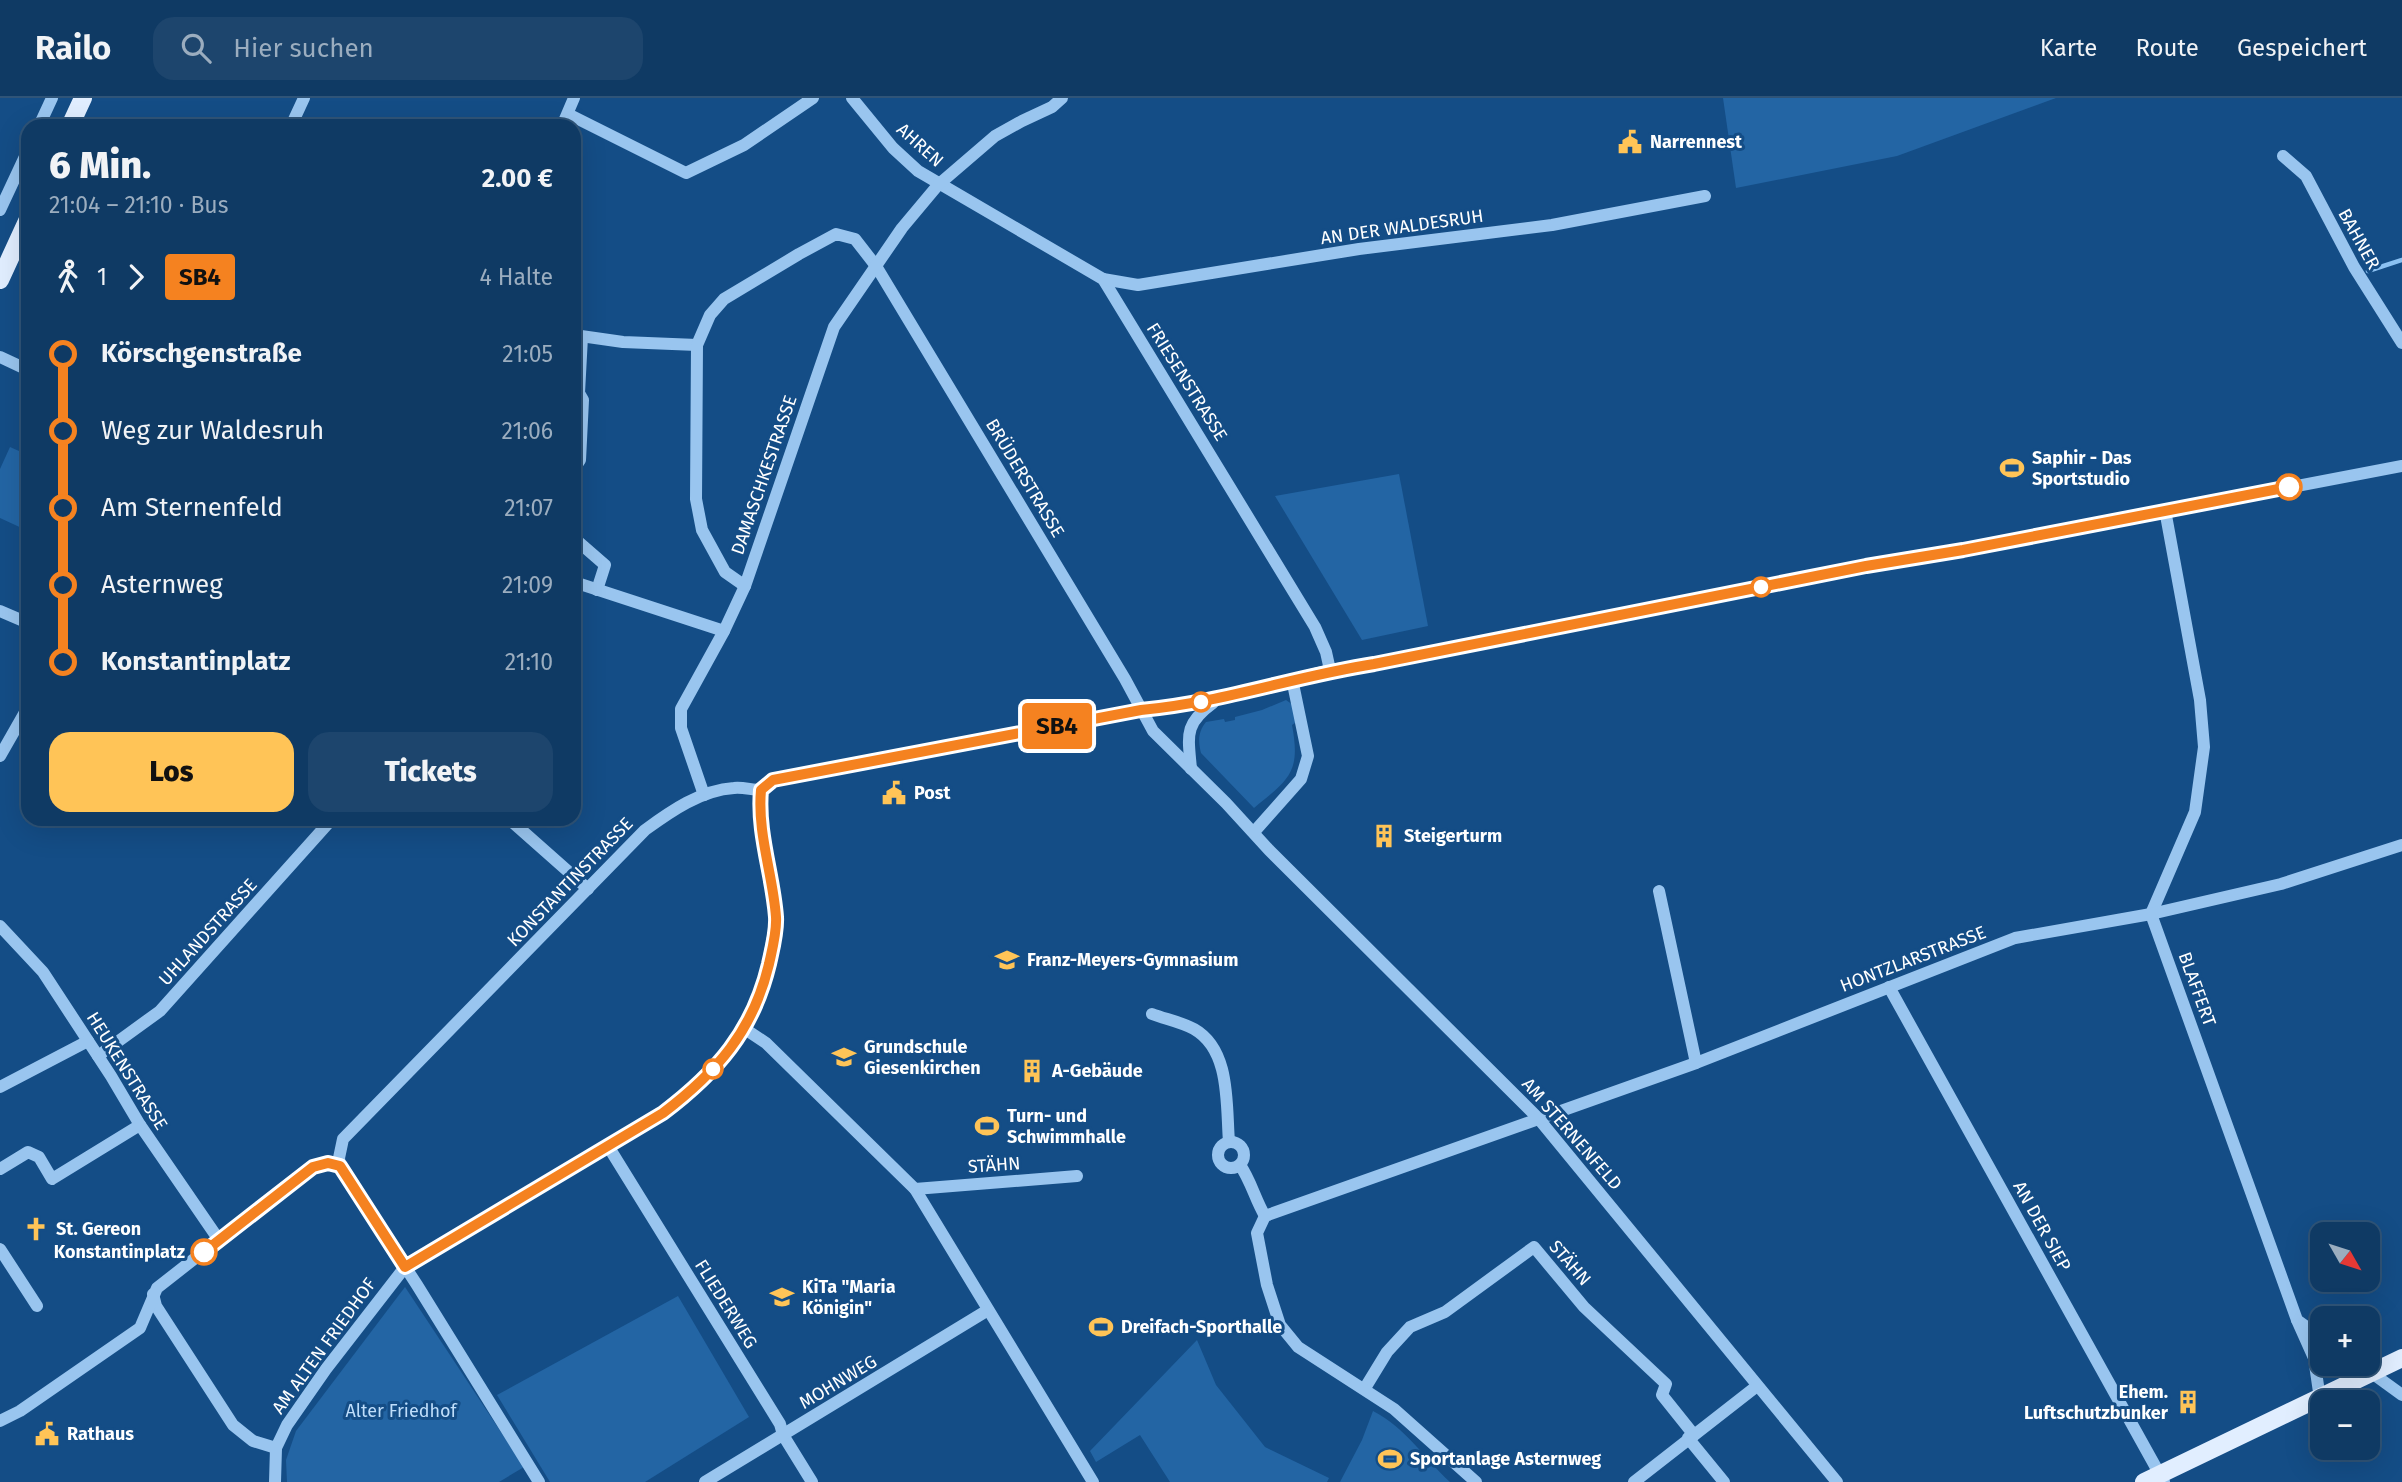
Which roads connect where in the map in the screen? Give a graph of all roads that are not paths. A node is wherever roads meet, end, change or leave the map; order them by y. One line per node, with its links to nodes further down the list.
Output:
1 (52, 98): 8 (street)
2 (83, 98): 9 (main road)
3 (304, 98): 10 (street)
4 (574, 98): 11 (street)
5 (813, 98): 12 (street)
6 (852, 98): 15 (street, AHREN)
7 (1062, 98): 15 (street, DAMASCHKESTRASSE)
8 (42, 119)
9 (73, 119)
10 (294, 119)
11 (565, 119)
12 (581, 127)
13 (2283, 156): 23 (street, BAHNER)
14 (21, 165): 17 (street)
15 (938, 185): 19 (street, DAMASCHKESTRASSE); 20 (street, FRIESENSTRASSE)
16 (1705, 196): 20 (street, AN DER WALDESRUH)
17 (0, 210)
18 (21, 234): 21 (main road)
19 (876, 266): 24 (street, BRÜDERSTRASSE); 33 (street, DAMASCHKESTRASSE); 41 (street, BRÜDERSTRASSE)
20 (1103, 279): 38 (street, FRIESENSTRASSE)
21 (0, 280)
22 (581, 336): 24 (street)
23 (2402, 343)
24 (697, 345): 33 (street)
25 (0, 357): 26 (street)
26 (21, 367)
27 (581, 396): 28 (street)
28 (581, 440)
29 (2402, 466): 30 (street, KONSTANTINSTRASSE)
30 (2165, 510): 38 (street, KONSTANTINSTRASSE); 53 (street)
31 (581, 544): 34 (street)
32 (581, 584): 34 (street)
33 (745, 586): 37 (street, DAMASCHKESTRASSE)
34 (597, 590): 37 (street)
35 (0, 611): 36 (street)
36 (21, 620)
37 (724, 631): 46 (street, DAMASCHKESTRASSE)
38 (1330, 670): 39 (street, KONSTANTINSTRASSE)
39 (1293, 679): 40 (street, KONSTANTINSTRASSE); 49 (street)
40 (1219, 698): 41 (street, KONSTANTINSTRASSE); 44 (street, KONSTANTINSTRASSE)
41 (1141, 710): 44 (street, AM STERNENFELD); 45 (street, KONSTANTINSTRASSE)
42 (21, 719): 43 (street)
43 (0, 755)
44 (1191, 769): 49 (street, AM STERNENFELD)
45 (761, 790): 46 (street, KONSTANTINSTRASSE); 57 (street, AM ALTEN FRIEDHOF)
46 (704, 794): 51 (street, KONSTANTINSTRASSE)
47 (326, 826): 59 (street, UHLANDSTRASSE)
48 (517, 826): 51 (street)
49 (1254, 832): 62 (street, AM STERNENFELD)
50 (2402, 845): 53 (street)
51 (588, 888): 67 (street, KONSTANTINSTRASSE)
52 (1659, 891): 60 (street)
53 (2151, 914): 55 (street, HONTZLARSTRASSE); 78 (street, BLAFFERT)
54 (0, 926): 58 (street, HEUKENSTRASSE)
55 (1889, 987): 60 (street, HONTZLARSTRASSE); 94 (street, AN DER SIEP)
56 (1152, 1014): 64 (street)
57 (745, 1029): 65 (street, AM ALTEN FRIEDHOF); 70 (street)
58 (88, 1041): 59 (street, HEUKENSTRASSE); 61 (street)
59 (98, 1056): 63 (street, HEUKENSTRASSE)
60 (1696, 1063): 62 (street, HONTZLARSTRASSE)
61 (0, 1087)
62 (1538, 1118): 71 (street); 84 (street, AM STERNENFELD)
63 (140, 1125): 68 (street); 72 (street, HEUKENSTRASSE)
64 (1229, 1142): 66 (street); 66 (street)
65 (608, 1146): 74 (street, AM ALTEN FRIEDHOF); 91 (street, FLIEDERWEG)
66 (1240, 1165): 71 (street)
67 (340, 1166): 72 (street); 74 (street)
68 (0, 1169)
69 (1077, 1176): 70 (street, STÄHN)
70 (915, 1189): 77 (street)
71 (1265, 1216): 85 (street)
72 (219, 1240): 75 (street)
73 (0, 1249): 76 (street)
74 (405, 1267): 93 (street, AM ALTEN FRIEDHOF); 96 (street)
75 (153, 1294): 90 (street); 93 (street)
76 (37, 1306)
77 (988, 1310): 91 (street, MOHNWEG); 99 (street)
78 (2297, 1320): 79 (street); 86 (street, BLAFFERT)
79 (2310, 1329)
80 (2402, 1358): 81 (main road)
81 (2380, 1364)
82 (2353, 1376): 87 (main road)
83 (2376, 1376): 88 (street)
84 (1757, 1386): 92 (street); 103 (street, AM STERNENFELD)
85 (1365, 1388): 92 (street, STÄHN); 100 (street)
86 (2319, 1390)
87 (2333, 1390)
88 (2402, 1395)
89 (2310, 1404): 94 (main road)
90 (0, 1421)
91 (783, 1435): 97 (street, MOHNWEG); 98 (street, FLIEDERWEG)
92 (1691, 1437): 101 (street); 102 (street)
93 (276, 1448): 95 (street, AM ALTEN FRIEDHOF)
94 (2156, 1480)
95 (275, 1482)
96 (539, 1482)
97 (705, 1482)
98 (812, 1482)
99 (1093, 1482)
100 (1476, 1482)
101 (1634, 1482)
102 (1724, 1482)
103 (1837, 1482)

